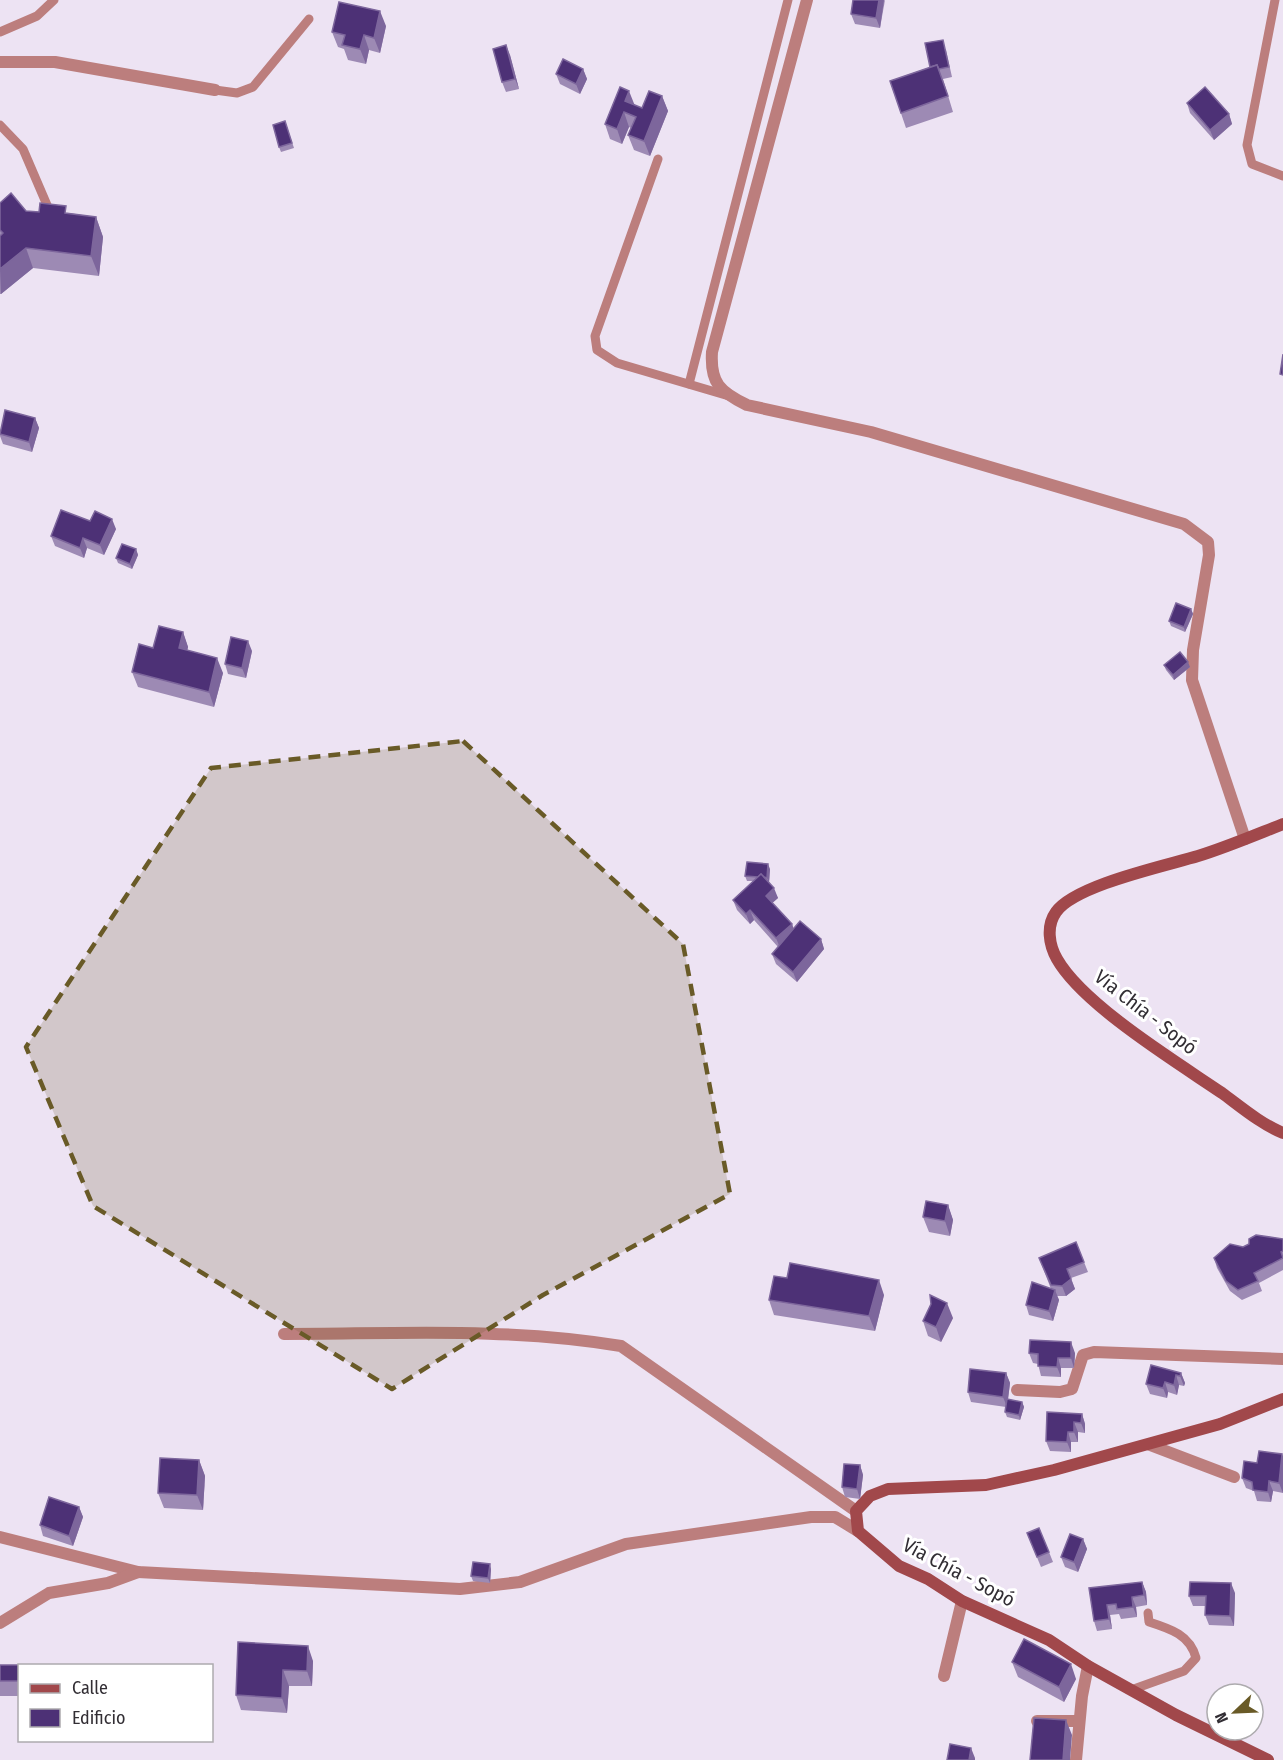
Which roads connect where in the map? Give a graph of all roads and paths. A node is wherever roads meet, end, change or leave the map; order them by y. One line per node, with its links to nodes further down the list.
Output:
1 (54, 0): 6 (lane)
2 (788, 0): 13 (lane)
3 (807, 0): 14 (street)
4 (1275, 0): 11 (lane)
5 (309, 19): 8 (lane)
6 (0, 32)
7 (0, 62): 8 (street)
8 (215, 90)
9 (0, 125): 12 (lane)
10 (658, 159): 13 (lane)
11 (1283, 176)
12 (47, 206)
13 (688, 384): 14 (lane)
14 (729, 396): 16 (street)
15 (1283, 824): 16 (street, Vía Chía - Sopó)
16 (1245, 839): 17 (street, Vía Chía - Sopó)
17 (1283, 1133)
18 (284, 1334): 24 (street)
19 (1283, 1359): 20 (street)
20 (1017, 1390)
21 (1283, 1399): 22 (street)
22 (1150, 1445): 23 (street); 24 (street)
23 (1234, 1477)
24 (856, 1511): 25 (street)
25 (858, 1531): 27 (street); 28 (street, Vía Chía - Sopó)
26 (0, 1537): 27 (street)
27 (138, 1572): 30 (street)
28 (962, 1600): 31 (street, Vía Chía - Sopó); 32 (street)
29 (1148, 1613): 33 (lane)
30 (0, 1623)
31 (1088, 1666): 33 (street, Vía Chía - Sopó); 34 (street)
32 (944, 1676)
33 (1131, 1690): 37 (street, Vía Chía - Sopó)
34 (1079, 1721): 35 (street); 36 (street)
35 (1034, 1737)
36 (1076, 1760)
37 (1268, 1760)

